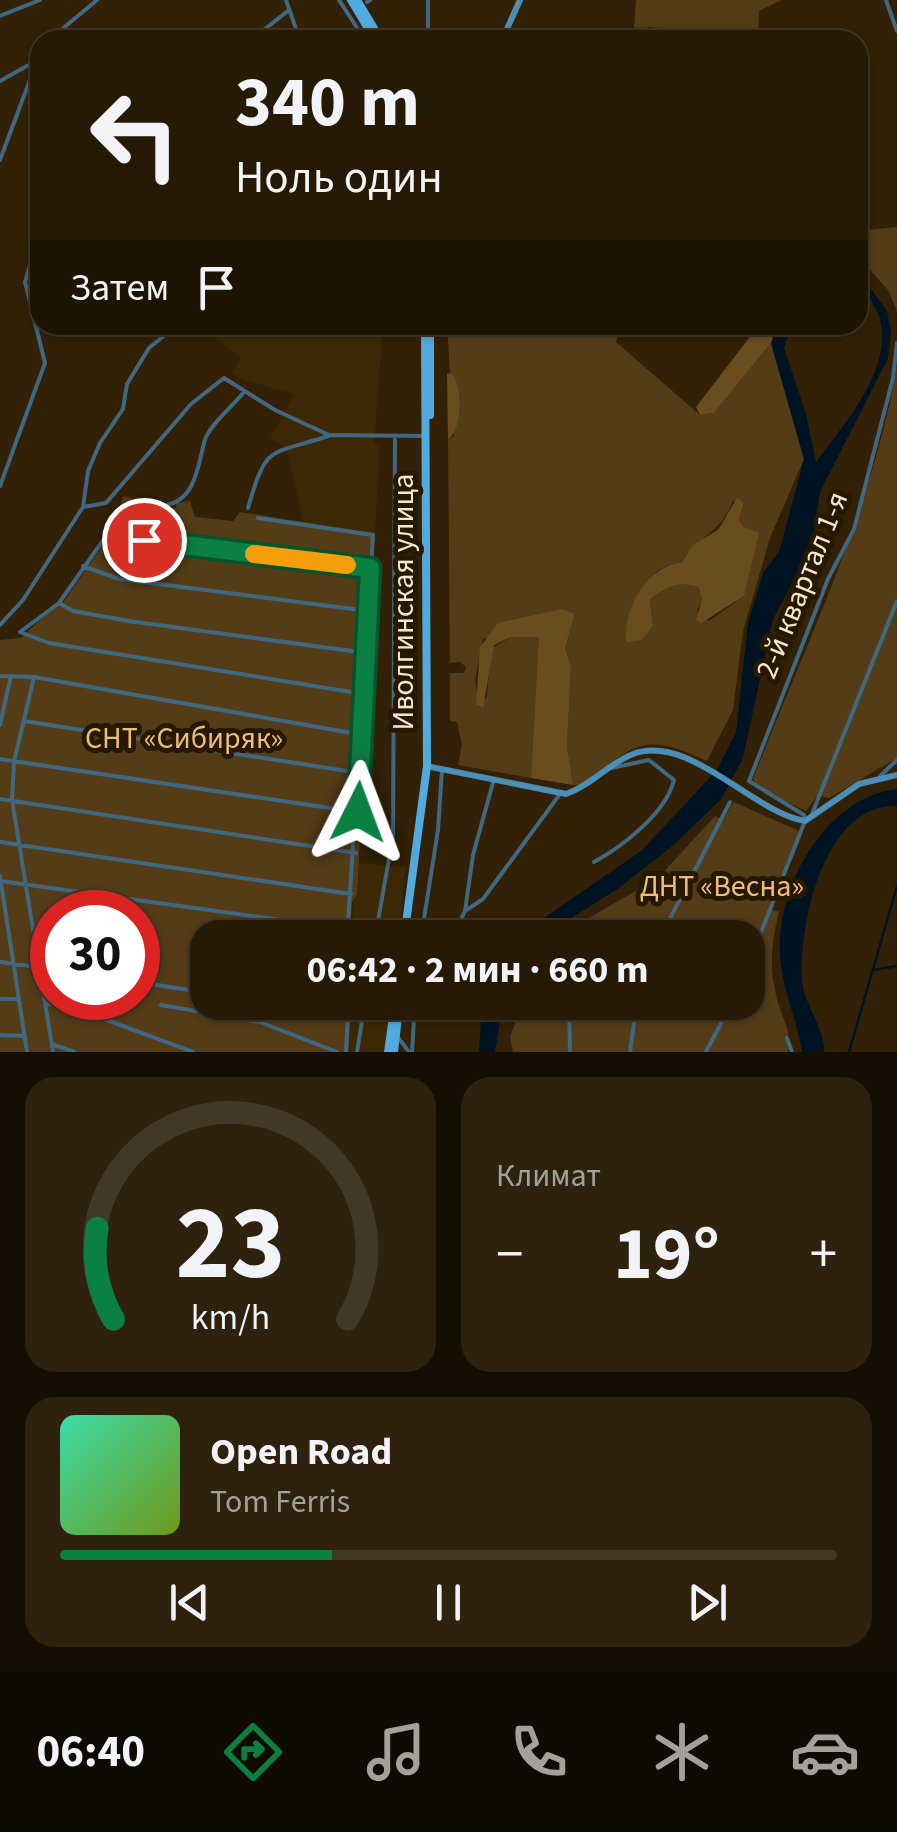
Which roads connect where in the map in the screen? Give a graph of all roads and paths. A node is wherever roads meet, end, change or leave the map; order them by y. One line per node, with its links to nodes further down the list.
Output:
1 (40, 0): 10 (street)
2 (97, 0): 11 (street)
3 (286, 0): 9 (street)
4 (339, 0): 14 (street)
5 (361, 0): 15 (main road)
6 (428, 0): 16 (street)
7 (520, 0): 17 (street)
8 (886, 0): 18 (street)
9 (289, 10): 12 (street); 13 (street)
10 (0, 16)
11 (61, 30)
12 (264, 30)
13 (296, 30)
14 (359, 30)
15 (374, 30)
16 (428, 30)
17 (506, 30)
18 (897, 31)
19 (30, 64): 21 (street)
20 (30, 74): 22 (street)
21 (0, 81)
22 (0, 160)
23 (30, 265): 24 (street)
24 (30, 302)
25 (38, 335): 34 (street)
26 (164, 335): 36 (street)
27 (427, 335): 33 (main road, Иволгинская улица)
28 (427, 335): 56 (main road, Иволгинская улица)
29 (897, 343): 68 (street, 2-й квартал 1-я)
30 (245, 392): 31 (street); 35 (street); 36 (street)
31 (330, 436): 32 (street); 37 (street)
32 (395, 436): 33 (street); 80 (street)
33 (425, 436): 81 (main road, Иволгинская улица)
34 (0, 486)
35 (157, 506)
36 (83, 507): 44 (street)
37 (248, 508)
38 (258, 518): 40 (street)
39 (84, 566): 40 (street); 42 (street); 43 (street)
40 (370, 568): 43 (street)
41 (897, 602): 68 (street)
42 (59, 604): 45 (street); 49 (street)
43 (368, 611): 45 (street)
44 (0, 625)
45 (366, 652): 49 (street)
46 (0, 676): 47 (street)
47 (10, 676): 48 (street); 51 (street)
48 (34, 677): 50 (street); 52 (street)
49 (364, 694): 52 (street)
50 (24, 721): 55 (street); 59 (street)
51 (0, 725)
52 (363, 735): 59 (street)
53 (0, 759): 55 (street)
54 (897, 760): 60 (street)
55 (14, 762): 65 (street); 67 (street)
56 (431, 767): 58 (street); 82 (main road, Иволгинская улица)
57 (612, 768): 63 (street); 68 (street); 72 (street)
58 (442, 769): 62 (street); 83 (street)
59 (360, 773): 67 (street)
60 (880, 776): 61 (street); 68 (street)
61 (897, 776)
62 (494, 778): 63 (street); 76 (street)
63 (560, 794): 76 (street)
64 (0, 799): 65 (street)
65 (12, 800): 70 (street); 71 (street)
66 (730, 802): 85 (street)
67 (358, 812): 71 (street)
68 (808, 819): 87 (street)
69 (0, 842): 70 (street)
70 (16, 842): 74 (street); 75 (street)
71 (356, 854): 75 (street)
72 (594, 862)
73 (0, 880): 74 (street); 86 (street)
74 (25, 884): 77 (street); 78 (street)
75 (353, 894): 79 (street)
76 (465, 911): 84 (street)
77 (30, 916)
78 (288, 920)
79 (348, 920)
80 (378, 920)
81 (407, 920)
82 (407, 920)
83 (425, 920)
84 (461, 920)
85 (669, 920)
86 (3, 921): 89 (street)
87 (765, 924)
88 (0, 962): 89 (street)
89 (13, 962): 90 (street); 94 (street)
90 (30, 965)
91 (160, 985): 92 (street)
92 (190, 990)
93 (0, 999): 94 (street)
94 (20, 999): 107 (street)
95 (162, 1005): 115 (street)
96 (48, 1020): 110 (street)
97 (107, 1020): 114 (street)
98 (348, 1020): 116 (street)
99 (362, 1020): 117 (street)
100 (395, 1020): 118 (main road)
101 (397, 1020): 108 (main road)
102 (413, 1020): 119 (street)
103 (569, 1020): 120 (street)
104 (634, 1020): 121 (street)
105 (723, 1020): 122 (street)
106 (0, 1035): 107 (street)
107 (24, 1036): 111 (street)
108 (396, 1036): 118 (main road); 119 (street)
109 (787, 1038): 123 (street)
110 (52, 1044): 112 (street); 113 (street)
111 (28, 1052)
112 (53, 1052)
113 (74, 1052)
114 (193, 1052)
115 (337, 1052)
116 (346, 1052)
117 (358, 1052)
118 (391, 1052)
119 (410, 1052)
120 (570, 1052)
121 (630, 1052)
122 (706, 1052)
123 (792, 1052)

